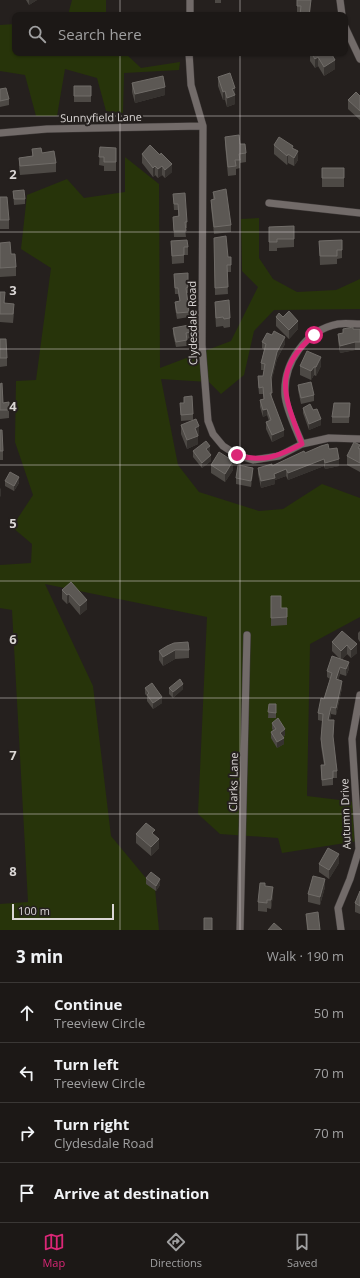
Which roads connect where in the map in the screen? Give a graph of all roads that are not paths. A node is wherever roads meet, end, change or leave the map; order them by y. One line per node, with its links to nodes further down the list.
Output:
1 (190, 0): 3 (street)
2 (340, 0): 4 (street)
3 (190, 12)
4 (342, 12)
5 (348, 33): 7 (street)
6 (189, 56): 8 (street, Clydesdale Road)
7 (360, 59)
8 (202, 126): 9 (street, Sunnyfield Lane); 14 (street, Clydesdale Road)
9 (0, 133)
10 (269, 203): 11 (street)
11 (360, 213)
12 (360, 324): 14 (street)
13 (360, 439): 14 (street, Clydesdale Road)
14 (302, 444)
15 (247, 635): 18 (street, Clarks Lane)
16 (360, 695): 17 (street, Autumn Drive)
17 (358, 797): 19 (street, Autumn Drive)
18 (240, 930)
19 (340, 930)

